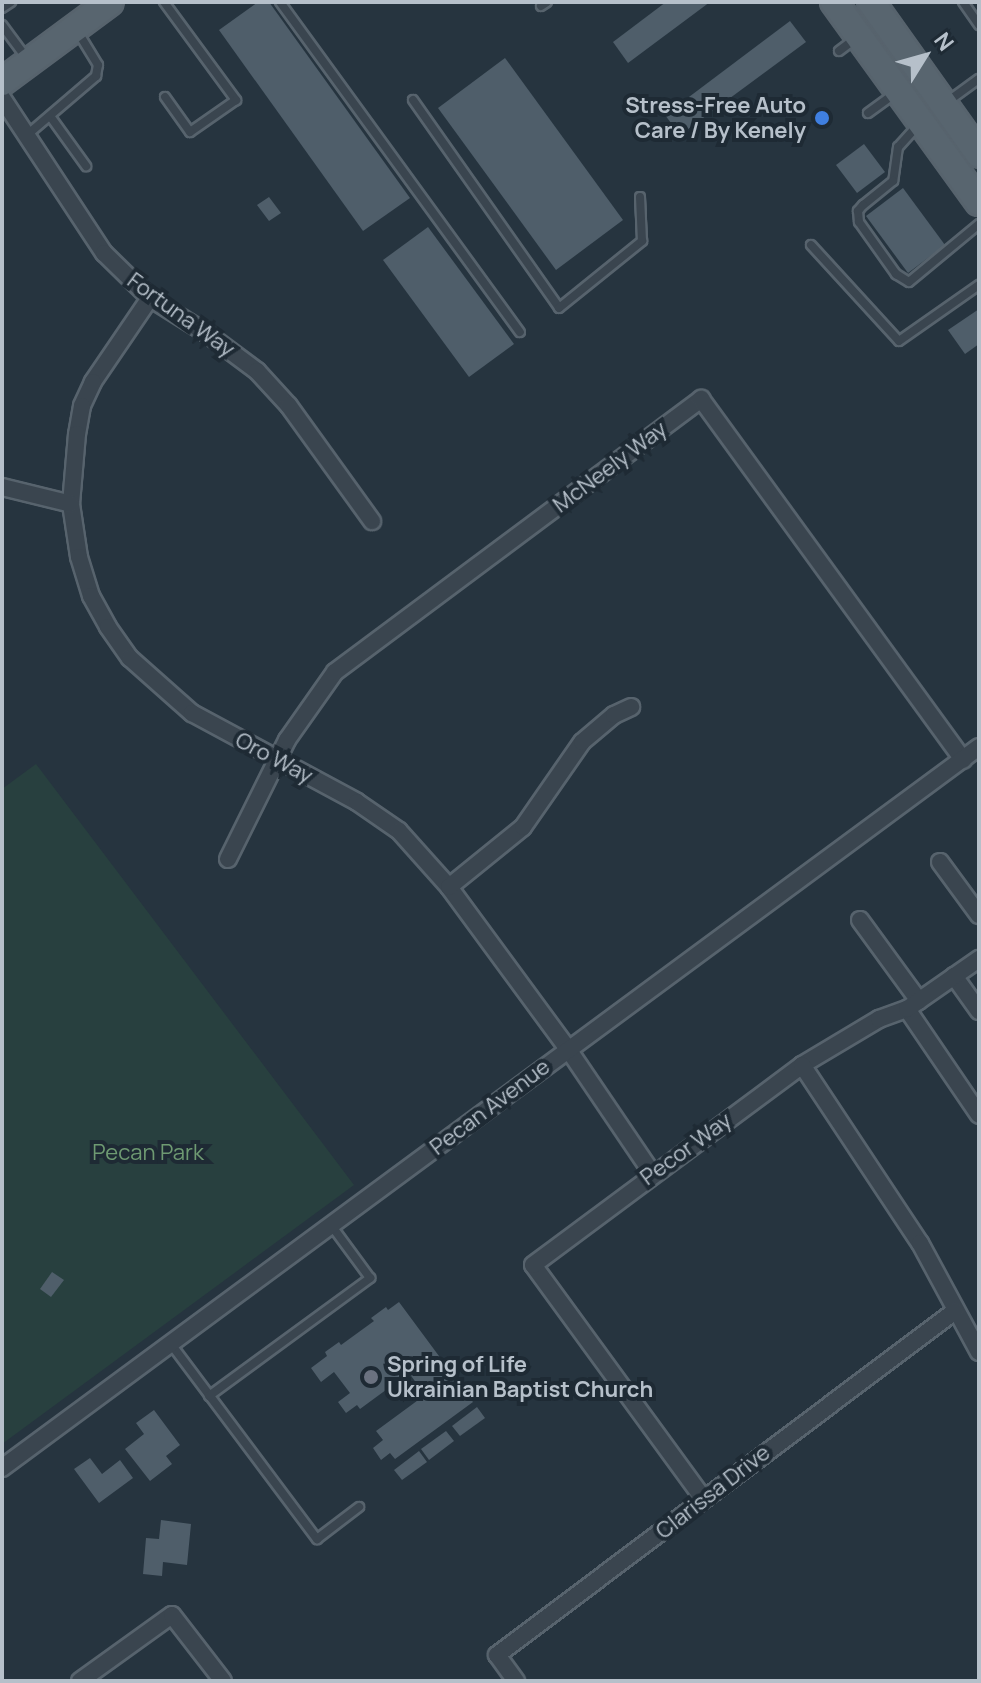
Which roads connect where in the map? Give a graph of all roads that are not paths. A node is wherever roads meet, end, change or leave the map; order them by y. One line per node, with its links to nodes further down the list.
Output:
1 (11, 2): 8 (lane)
2 (110, 2): 11 (main road)
3 (164, 2): 16 (lane)
4 (280, 2): 33 (lane)
5 (834, 2): 15 (main road)
6 (871, 2): 19 (main road)
7 (963, 2): 10 (lane)
8 (2, 8)
9 (2, 25): 12 (lane)
10 (979, 25)
11 (76, 28): 12 (main road); 21 (lane)
12 (30, 63): 14 (main road)
13 (979, 79): 19 (lane)
14 (2, 82)
15 (893, 84): 19 (main road); 20 (lane); 22 (main road)
16 (165, 97)
17 (2, 98): 23 (street, Fortuna Way)
18 (413, 100): 27 (lane)
19 (944, 105): 24 (main road)
20 (868, 113)
21 (50, 116): 23 (lane); 26 (lane)
22 (921, 122): 25 (main road); 28 (main road); 29 (lane)
23 (27, 135): 32 (street, Fortuna Way)
24 (979, 154)
25 (979, 165)
26 (86, 166)
27 (640, 197)
28 (979, 202)
29 (979, 224)
30 (811, 245): 31 (lane)
31 (979, 285)
32 (150, 298): 35 (street, Oro Way); 36 (street, Fortuna Way)
33 (520, 332)
34 (2, 487): 35 (street)
35 (71, 504): 40 (street, Oro Way)
36 (372, 521)
37 (631, 707): 43 (street)
38 (979, 747): 39 (street, Pecan Avenue)
39 (963, 760): 40 (street, McNeely Way); 50 (street, Pecan Avenue)
40 (279, 761): 41 (street, McNeely Way); 43 (street, Oro Way)
41 (228, 859)
42 (940, 862): 44 (street)
43 (449, 887): 50 (street, Oro Way)
44 (979, 915)
45 (860, 920): 48 (street)
46 (979, 959): 47 (street, Pecor Way)
47 (954, 976): 48 (street, Pecor Way); 49 (street)
48 (913, 1005): 51 (street, Pecor Way); 52 (street)
49 (979, 1011)
50 (568, 1049): 53 (street, Oro Way); 54 (street, Pecan Avenue)
51 (802, 1065): 53 (street, Pecor Way); 55 (street)
52 (979, 1115)
53 (652, 1173): 60 (street, Pecor Way)
54 (331, 1225): 56 (street, Pecan Avenue); 58 (lane)
55 (955, 1311): 57 (street); 60 (street, Clarissa Drive)
56 (171, 1344): 58 (lane); 59 (street, Pecan Avenue)
57 (979, 1352)
58 (209, 1396): 61 (lane)
59 (2, 1468)
60 (703, 1498): 64 (street, Clarissa Drive)
61 (359, 1507)
62 (80, 1681): 63 (street)
63 (223, 1681)
64 (516, 1681)

